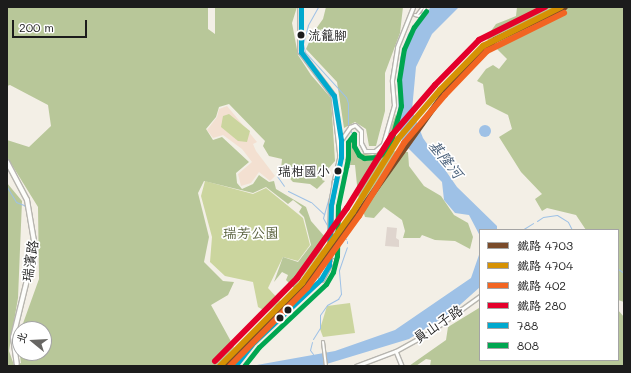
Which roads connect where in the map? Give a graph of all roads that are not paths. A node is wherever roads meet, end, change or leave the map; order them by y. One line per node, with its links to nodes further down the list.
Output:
1 (301, 7): 5 (main road)
2 (413, 7): 5 (street)
3 (424, 7): 4 (street)
4 (416, 15)
5 (340, 140): 8 (main road, bridge)
6 (7, 162): 13 (main road, 瑞濱路)
7 (479, 297): 12 (street, 員山子路)
8 (296, 300): 8 (street); 10 (main road)
9 (278, 306): 10 (street)
10 (284, 312): 14 (main road)
11 (323, 342): 15 (street)
12 (396, 351): 16 (street, 員山子路); 17 (street)
13 (17, 364)
14 (235, 366)
15 (326, 366)
16 (356, 366)
17 (402, 366)

